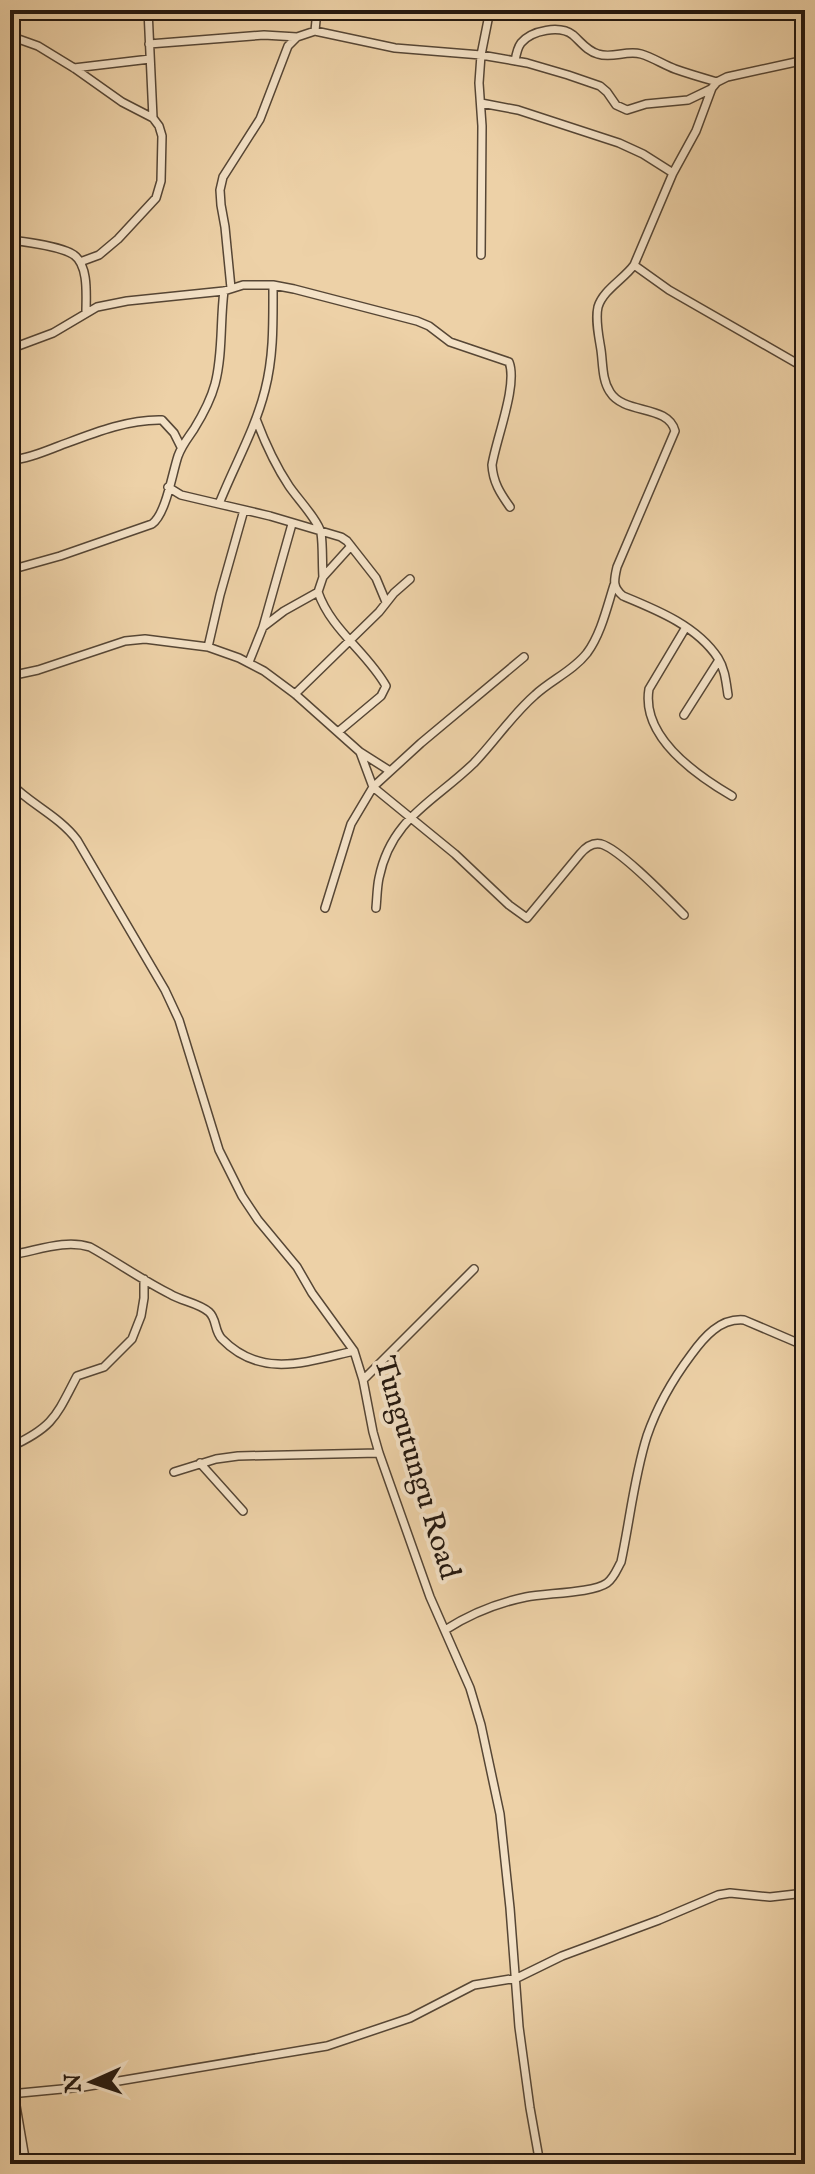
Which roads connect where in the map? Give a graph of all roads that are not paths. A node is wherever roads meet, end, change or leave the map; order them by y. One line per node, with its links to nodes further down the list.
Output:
1 (148, 10): 7 (street)
2 (317, 10): 4 (street)
3 (490, 10): 8 (street)
4 (315, 31): 6 (street); 8 (street)
5 (10, 36): 12 (street)
6 (297, 37): 7 (street); 22 (street)
7 (149, 44): 9 (street)
8 (481, 55): 11 (street); 14 (street)
9 (150, 59): 12 (street); 15 (street)
10 (805, 60): 13 (street)
11 (515, 61): 13 (street); 13 (street)
12 (74, 68): 15 (street)
13 (715, 85): 16 (street)
14 (481, 103): 16 (street); 18 (street)
15 (153, 118): 19 (street)
16 (673, 173): 20 (street)
17 (10, 240): 19 (street)
18 (481, 255)
19 (80, 262): 23 (street)
20 (634, 265): 25 (street); 39 (street)
21 (273, 285): 22 (street); 26 (street); 31 (street)
22 (227, 289): 23 (street); 27 (street)
23 (86, 312): 24 (street)
24 (10, 349)
25 (805, 368)
26 (256, 419): 30 (street); 34 (street)
27 (181, 447): 28 (street); 29 (street)
28 (10, 460)
29 (168, 487): 30 (street); 36 (street)
30 (219, 504): 32 (street)
31 (510, 507)
32 (244, 510): 33 (street); 45 (street)
33 (292, 524): 34 (street); 42 (street)
34 (321, 532): 35 (street); 37 (street)
35 (351, 546): 37 (street); 41 (street)
36 (10, 570)
37 (323, 577): 40 (street)
38 (410, 579): 41 (street)
39 (614, 585): 43 (street); 59 (street)
40 (318, 592): 42 (street); 44 (street)
41 (386, 602): 44 (street)
42 (263, 627): 48 (street)
43 (686, 627): 47 (street); 58 (street)
44 (349, 641): 50 (street); 53 (street)
45 (208, 647): 48 (street); 49 (street)
46 (524, 657): 55 (street)
47 (719, 660): 51 (street); 52 (street)
48 (249, 662): 50 (street)
49 (10, 676)
50 (295, 694): 53 (street)
51 (728, 695)
52 (684, 715)
53 (338, 732): 54 (street)
54 (360, 752): 55 (street); 57 (street)
55 (390, 771): 57 (street)
56 (10, 783): 67 (street, Tungutungu Road)
57 (373, 787): 59 (street); 60 (street)
58 (732, 796)
59 (410, 817): 61 (street); 62 (street)
60 (325, 908)
61 (376, 908)
62 (684, 915)
63 (10, 1255): 65 (street)
64 (474, 1269): 68 (street)
65 (144, 1279): 67 (street); 69 (street)
66 (805, 1346): 74 (street)
67 (354, 1351): 68 (street, Tungutungu Road)
68 (363, 1380): 70 (street, Tungutungu Road)
69 (10, 1447)
70 (379, 1453): 71 (street); 74 (street, Tungutungu Road)
71 (200, 1463): 72 (street); 73 (street)
72 (174, 1472)
73 (243, 1511)
74 (445, 1630): 76 (street, Tungutungu Road)
75 (805, 1893): 76 (street)
76 (517, 1978): 78 (street); 81 (street, Tungutungu Road)
77 (805, 2075): 79 (street)
78 (12, 2094): 80 (street)
79 (805, 2103)
80 (26, 2164)
81 (540, 2164)

